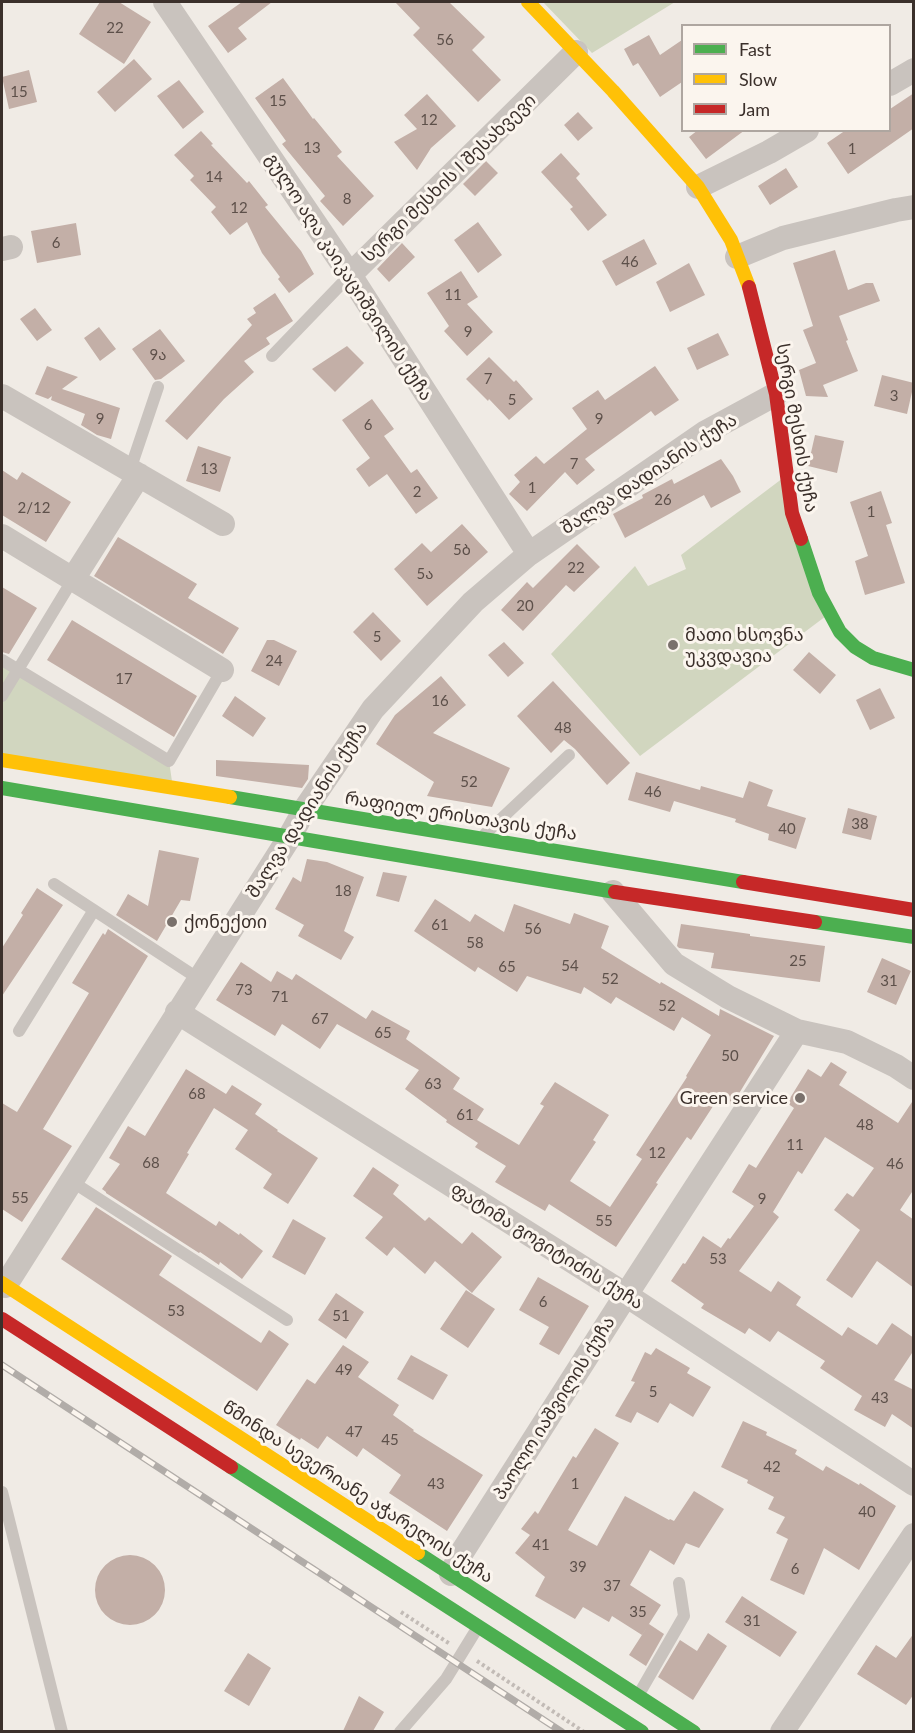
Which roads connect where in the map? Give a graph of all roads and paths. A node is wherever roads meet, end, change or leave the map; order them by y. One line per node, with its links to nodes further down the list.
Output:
1 (165, 2): 10 (street, გულო აღა კაიკაციშვილის ქუჩა)
2 (528, 2): 3 (main road, სერგი მესხის ქუჩა)
3 (576, 52): 7 (main road, სერგი მესხის ქუჩა); 10 (street, სერგი მესხის I შესახვევი)
4 (914, 70): 5 (street)
5 (891, 83)
6 (804, 132): 7 (street)
7 (698, 187): 9 (main road, სერგი მესხის ქუჩა)
8 (914, 207): 9 (street)
9 (737, 257): 13 (main road, სერგი მესხის ქუჩა)
10 (350, 275): 11 (lane, სერგი მესხის I შესახვევი); 18 (street, გულო აღა კაიკაციშვილის ქუჩა)
11 (272, 356)
12 (158, 387): 15 (lane)
13 (776, 394): 18 (street, შალვა დადიანის ქუჩა); 23 (main road, სერგი მესხის ქუჩა)
14 (2, 396): 15 (street)
15 (134, 473): 16 (street); 19 (street)
16 (223, 524)
17 (2, 536): 19 (street)
18 (529, 554): 28 (street, შალვა დადიანის ქუჩა)
19 (72, 579): 21 (lane); 22 (street)
20 (2, 660): 21 (lane)
21 (18, 669): 22 (lane); 24 (lane)
22 (222, 670)
23 (914, 670)
24 (2, 696)
25 (569, 755): 30 (lane)
26 (2, 760): 28 (main road, რაფიელ ერისთავის ქუჩა)
27 (2, 788): 29 (main road)
28 (305, 809): 29 (street, შალვა დადიანის ქუჩა); 30 (main road, რაფიელ ერისთავის ქუჩა)
29 (289, 838): 32 (main road); 36 (street, შალვა დადიანის ქუჩა)
30 (482, 838): 34 (main road, რაფიელ ერისთავის ქუჩა)
31 (54, 884): 33 (lane)
32 (613, 892): 35 (main road); 39 (street)
33 (94, 910): 36 (lane); 38 (lane)
34 (914, 910)
35 (914, 937)
36 (199, 978): 37 (street, შალვა დადიანის ქუჩა)
37 (177, 1012): 41 (street, შალვა დადიანის ქუჩა); 43 (street, ფატიმა გოგიტიძის ქუჩა)
38 (19, 1030)
39 (797, 1031): 40 (street); 43 (street, პაოლო იაშვილის ქუჩა)
40 (914, 1078)
41 (71, 1181): 42 (street, შალვა დადიანის ქუჩა); 45 (lane)
42 (3, 1284): 50 (main road, წმინდა სევერიანე აჭარელის ქუჩა)
43 (626, 1295): 46 (street, ფატიმა გოგიტიძის ქუჩა); 50 (street, პაოლო იაშვილის ქუჩა)
44 (2, 1319): 53 (main road)
45 (287, 1320)
46 (914, 1484)
47 (2, 1492): 48 (lane)
48 (6, 1530): 56 (lane)
49 (914, 1535): 61 (street)
50 (451, 1574): 55 (main road, წმინდა სევერიანე აჭარელის ქუჩა)
51 (680, 1583): 55 (lane)
52 (399, 1610): 54 (path)
53 (479, 1626): 54 (lane); 59 (main road)
54 (462, 1652): 57 (lane); 58 (path)
55 (638, 1695): 60 (main road, წმინდა სევერიანე აჭარელის ქუჩა)
56 (62, 1731)
57 (400, 1731)
58 (584, 1731)
59 (642, 1731)
60 (694, 1731)
61 (782, 1731)

